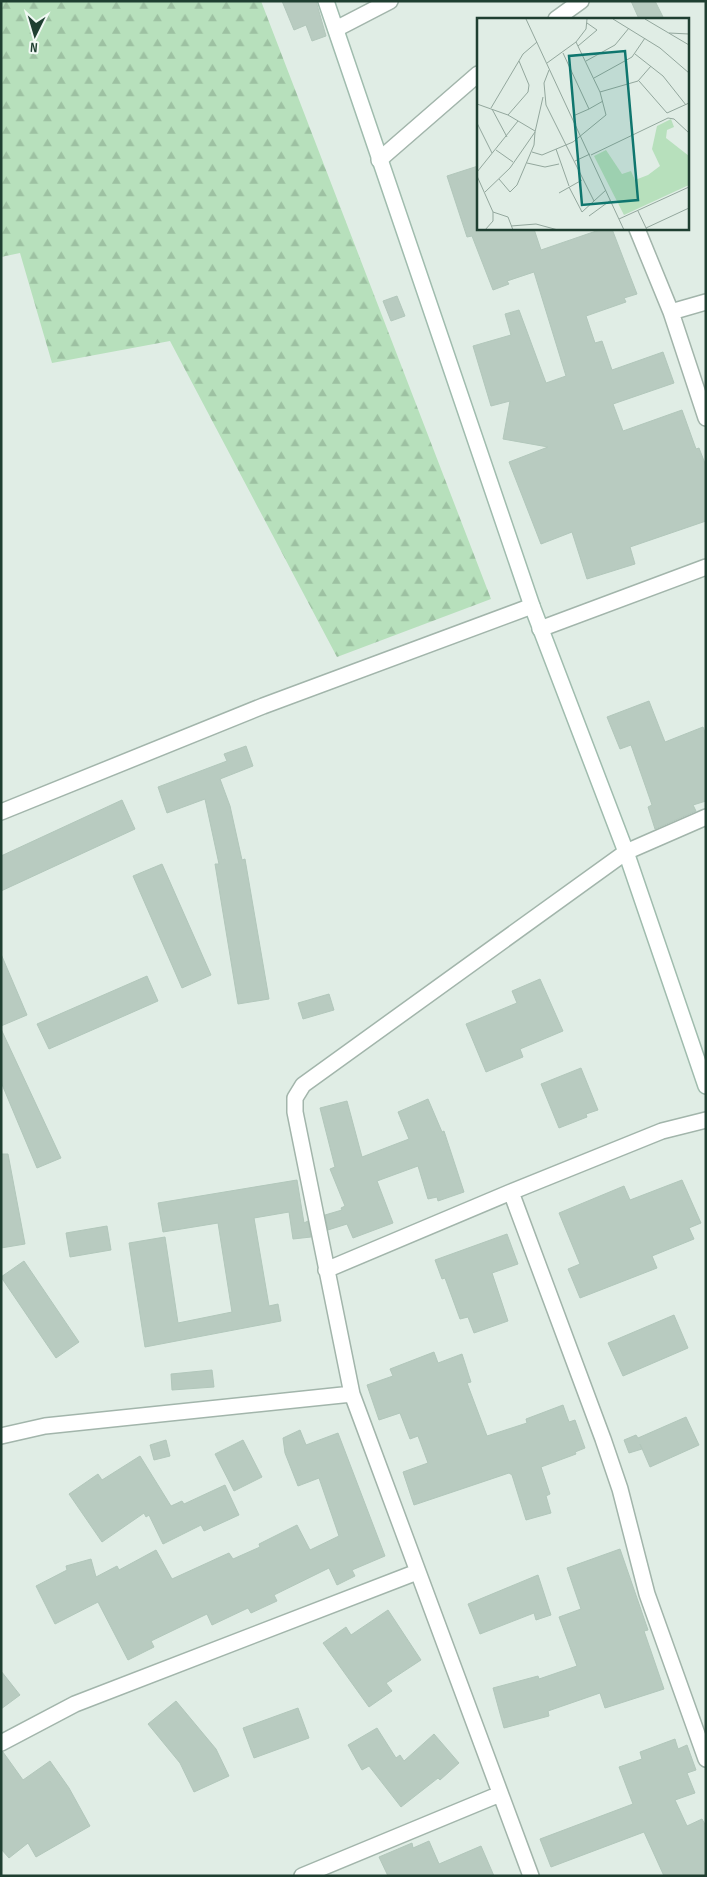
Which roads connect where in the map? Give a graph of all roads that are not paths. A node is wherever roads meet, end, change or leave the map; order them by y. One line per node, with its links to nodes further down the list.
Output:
1 (326, 1): 5 (street)
2 (390, 1): 5 (street)
3 (581, 1): 4 (street)
4 (557, 18)
5 (336, 29): 7 (street)
6 (477, 75): 7 (street)
7 (379, 160): 13 (street)
8 (637, 230): 10 (street)
9 (706, 302): 10 (street)
10 (671, 312): 11 (street)
11 (706, 418)
12 (706, 567): 14 (street)
13 (532, 606): 14 (street); 15 (street)
14 (540, 629): 17 (street)
15 (1, 812)
16 (706, 817): 17 (street)
17 (626, 852): 18 (street); 21 (street)
18 (706, 1086)
19 (706, 1120): 20 (street)
20 (510, 1192): 21 (street); 26 (street)
21 (326, 1270): 22 (street)
22 (352, 1394): 23 (street); 24 (street)
23 (1, 1436)
24 (417, 1572): 25 (street); 27 (street)
25 (1, 1743)
26 (706, 1759)
27 (500, 1794): 28 (street); 29 (street)
28 (302, 1876)
29 (531, 1876)

